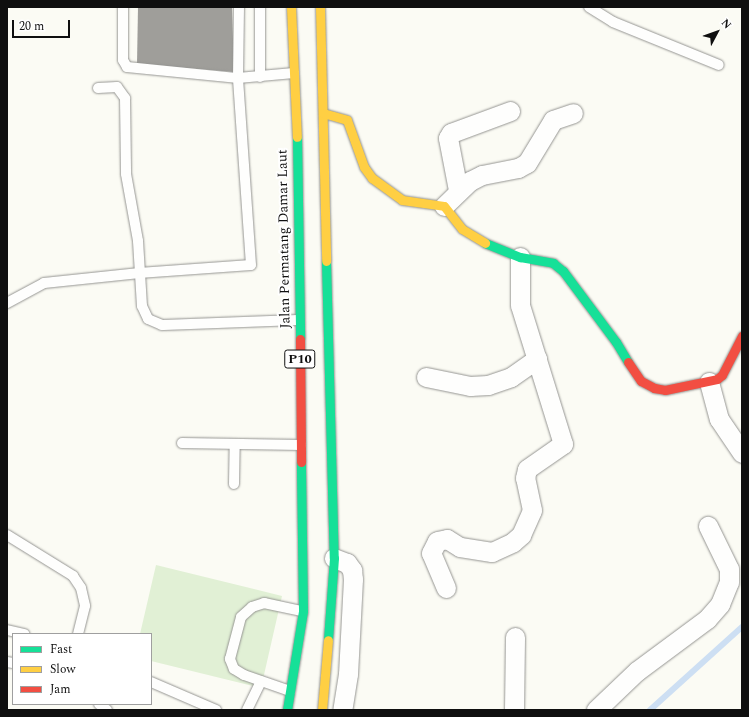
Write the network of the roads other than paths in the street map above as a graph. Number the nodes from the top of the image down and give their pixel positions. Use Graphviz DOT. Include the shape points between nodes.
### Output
graph roads {
  1 [pos="123,7"];
  2 [pos="239,7"];
  3 [pos="260,7"];
  4 [pos="290,7"];
  5 [pos="320,7"];
  6 [pos="589,7"];
  7 [pos="719,65"];
  8 [pos="294,73"];
  9 [pos="260,77"];
  10 [pos="238,78"];
  11 [pos="98,88"];
  12 [pos="510,112"];
  13 [pos="323,113"];
  14 [pos="573,113"];
  15 [pos="458,190"];
  16 [pos="444,206"];
  17 [pos="520,257"];
  18 [pos="138,273"];
  19 [pos="7,302"];
  20 [pos="299,320"];
  21 [pos="742,336"];
  22 [pos="537,360"];
  23 [pos="426,377"];
  24 [pos="709,382"];
  25 [pos="182,443"];
  26 [pos="235,445"];
  27 [pos="301,445"];
  28 [pos="742,453"];
  29 [pos="234,484"];
  30 [pos="708,526"];
  31 [pos="7,535"];
  32 [pos="334,558"];
  33 [pos="446,588"];
  34 [pos="303,611"];
  35 [pos="7,630"];
  36 [pos="20,633"];
  37 [pos="78,633"];
  38 [pos="515,637"];
  39 [pos="261,681"];
  40 [pos="152,682"];
  41 [pos="290,691"];
  42 [pos="216,710"];
  43 [pos="247,710"];
  44 [pos="287,710"];
  45 [pos="322,710"];
  46 [pos="342,710"];
  47 [pos="514,710"];
  48 [pos="596,710"];
  1 -- 10 [label="lane" via="123,60 127,67"];
  2 -- 10 [label="lane"];
  3 -- 9 [label="lane"];
  4 -- 8 [label="main road, Jalan Permatang Damar Laut / P10"];
  5 -- 13 [label="main road, P10"];
  6 -- 7 [label="lane" via="613,22"];
  8 -- 9 [label="lane"];
  8 -- 20 [label="main road, Jalan Permatang Damar Laut / P10"];
  9 -- 10 [label="lane"];
  10 -- 18 [label="lane" via="252,265"];
  11 -- 18 [label="lane" via="117,86 125,98 126,174 138,241"];
  12 -- 15 [label="street" via="451,133 448,138"];
  13 -- 16 [label="main road" via="347,120 364,167 386,189 402,200"];
  13 -- 32 [label="main road, P10"];
  14 -- 15 [label="street" via="553,120 527,163 518,168 482,175"];
  15 -- 16 [label="street"];
  16 -- 17 [label="main road" via="467,233 497,250"];
  17 -- 22 [label="street" via="520,305"];
  17 -- 24 [label="main road" via="553,263 563,270 641,380 654,388 665,390"];
  18 -- 19 [label="lane" via="44,283"];
  18 -- 20 [label="lane" via="144,314 154,324"];
  20 -- 27 [label="main road, Jalan Permatang Damar Laut / P10"];
  21 -- 24 [label="main road" via="722,375"];
  22 -- 23 [label="street" via="511,377 488,385 470,386"];
  22 -- 33 [label="street" via="563,444 527,469 525,478 532,510 521,534 513,542 492,552 460,547 446,539 437,541 431,553"];
  24 -- 28 [label="street" via="720,419"];
  25 -- 26 [label="lane"];
  26 -- 27 [label="lane"];
  26 -- 29 [label="lane"];
  27 -- 34 [label="main road, Jalan Permatang Damar Laut / P10"];
  30 -- 48 [label="street" via="729,569 729,582 720,604 707,619 637,671"];
  31 -- 37 [label="lane" via="73,576 81,588 85,606"];
  32 -- 45 [label="main road, P10"];
  32 -- 46 [label="street" via="347,563 352,570 353,580 348,674"];
  34 -- 39 [label="lane" via="264,603 252,607 241,618 230,659 234,669"];
  34 -- 41 [label="main road, Jalan Permatang Damar Laut / P10"];
  35 -- 36 [label="lane"];
  38 -- 47 [label="street"];
  39 -- 41 [label="lane"];
  39 -- 43 [label="lane"];
  40 -- 42 [label="lane"];
  41 -- 44 [label="main road, Jalan Permatang Damar Laut / P10"];
}
